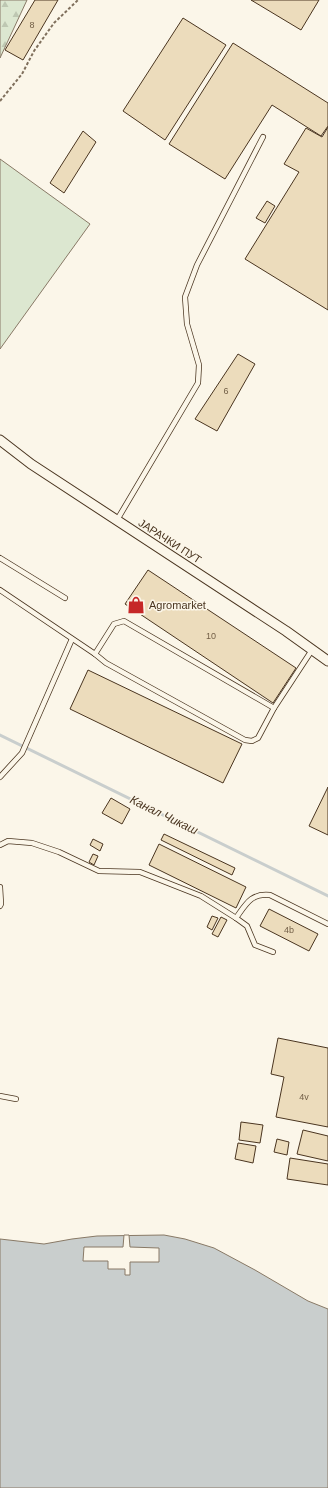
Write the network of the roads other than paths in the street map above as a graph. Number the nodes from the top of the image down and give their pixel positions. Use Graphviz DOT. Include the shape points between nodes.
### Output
graph roads {
  1 [pos="263,138"];
  2 [pos="0,441"];
  3 [pos="117,520"];
  4 [pos="0,558"];
  5 [pos="0,590"];
  6 [pos="65,598"];
  7 [pos="72,639"];
  8 [pos="312,650"];
  9 [pos="95,654"];
  10 [pos="328,661"];
  11 [pos="274,708"];
  12 [pos="0,777"];
  13 [pos="0,845"];
  14 [pos="0,887"];
  15 [pos="0,906"];
  16 [pos="236,918"];
  17 [pos="328,924"];
  18 [pos="273,952"];
  19 [pos="0,1096"];
  20 [pos="16,1098"];
  1 -- 3 [label="lane" via="197,265 185,297 187,324 199,364 198,383"];
  2 -- 3 [label="street, ЈАРАЧКИ ПУТ"];
  3 -- 8 [label="street, ЈАРАЧКИ ПУТ"];
  4 -- 6 [label="lane"];
  5 -- 7 [label="lane"];
  7 -- 9 [label="lane"];
  7 -- 12 [label="lane" via="22,753"];
  8 -- 10 [label="street, ЈАРАЧКИ ПУТ"];
  8 -- 11 [label="lane"];
  9 -- 11 [label="lane" via="114,624 124,621"];
  9 -- 11 [label="lane" via="106,663 245,740 252,741 258,738"];
  13 -- 16 [label="lane" via="8,841 32,843 59,852 99,871 140,872 200,896"];
  14 -- 15 [label="lane"];
  16 -- 17 [label="lane" via="250,899 261,894 270,895"];
  16 -- 18 [label="lane" via="247,926 255,945"];
  19 -- 20 [label="lane"];
}
